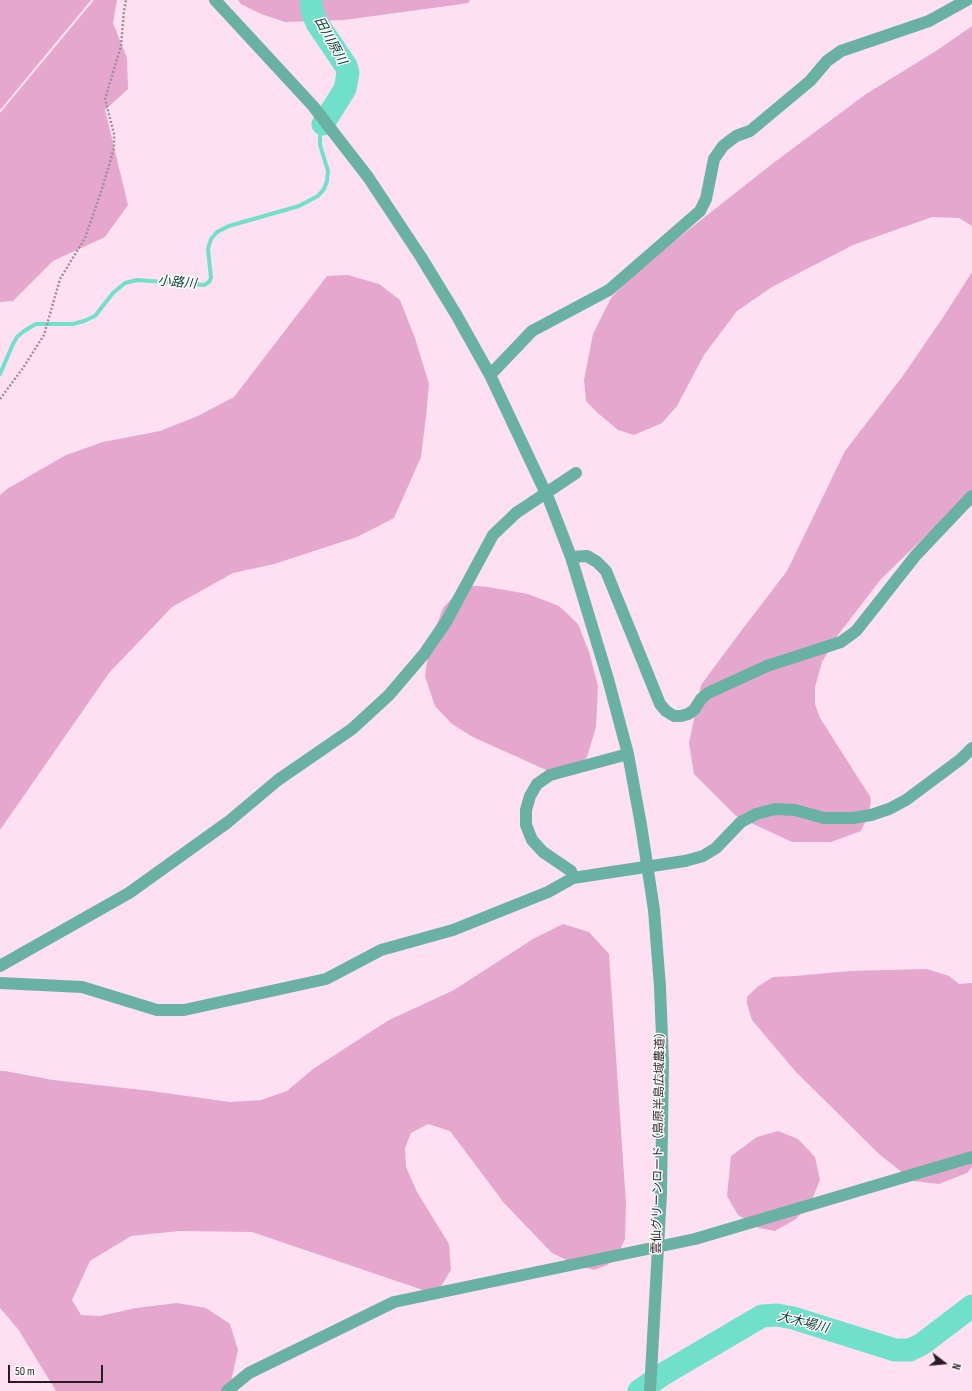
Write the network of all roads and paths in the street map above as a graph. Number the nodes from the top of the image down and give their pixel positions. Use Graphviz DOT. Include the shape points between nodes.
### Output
graph roads {
  1 [pos="126,0"];
  2 [pos="215,0"];
  3 [pos="967,0"];
  4 [pos="490,375"];
  5 [pos="0,399"];
  6 [pos="576,473"];
  7 [pos="972,496"];
  8 [pos="571,557"];
  9 [pos="972,748"];
  10 [pos="628,754"];
  11 [pos="573,878"];
  12 [pos="0,966"];
  13 [pos="0,983"];
  14 [pos="972,1157"];
  15 [pos="227,1391"];
  16 [pos="650,1391"];
  1 -- 5 [label="path" via="121,46 105,99 114,134 114,148 102,189 84,238 60,279 44,335"];
  2 -- 4 [label="street, 雲仙グリーンロード（島原半島広域農道）" via="313,106 368,176 457,316"];
  3 -- 4 [label="street" via="929,21 841,51 827,61 810,81 750,131 736,136 723,146 714,159 706,199 700,211 609,290 532,331"];
  4 -- 8 [label="street, 雲仙グリーンロード（島原半島広域農道）" via="549,500"];
  6 -- 12 [label="street, bridge" via="516,513 493,535 446,622 424,654 389,695 352,730 278,780 228,822 129,893"];
  7 -- 8 [label="street" via="916,555 856,631 841,642 767,666 708,693 694,710 681,716 674,716 660,704 606,572 587,556"];
  8 -- 10 [label="street, 雲仙グリーンロード（島原半島広域農道）"];
  9 -- 11 [label="street, bridge" via="906,800 871,815 824,818 795,810 775,810 756,814 741,822 716,848 703,856"];
  10 -- 11 [label="street" via="550,775 537,784 530,796 526,810 526,825 532,840 543,852 571,871"];
  10 -- 16 [label="street, 雲仙グリーンロード（島原半島広域農道）, bridge" via="654,910 663,1062 661,1194"];
  11 -- 13 [label="street" via="548,892 453,930 381,950 326,979 184,1010 157,1010 82,987"];
  14 -- 15 [label="street" via="695,1239 394,1302 249,1373"];
}
